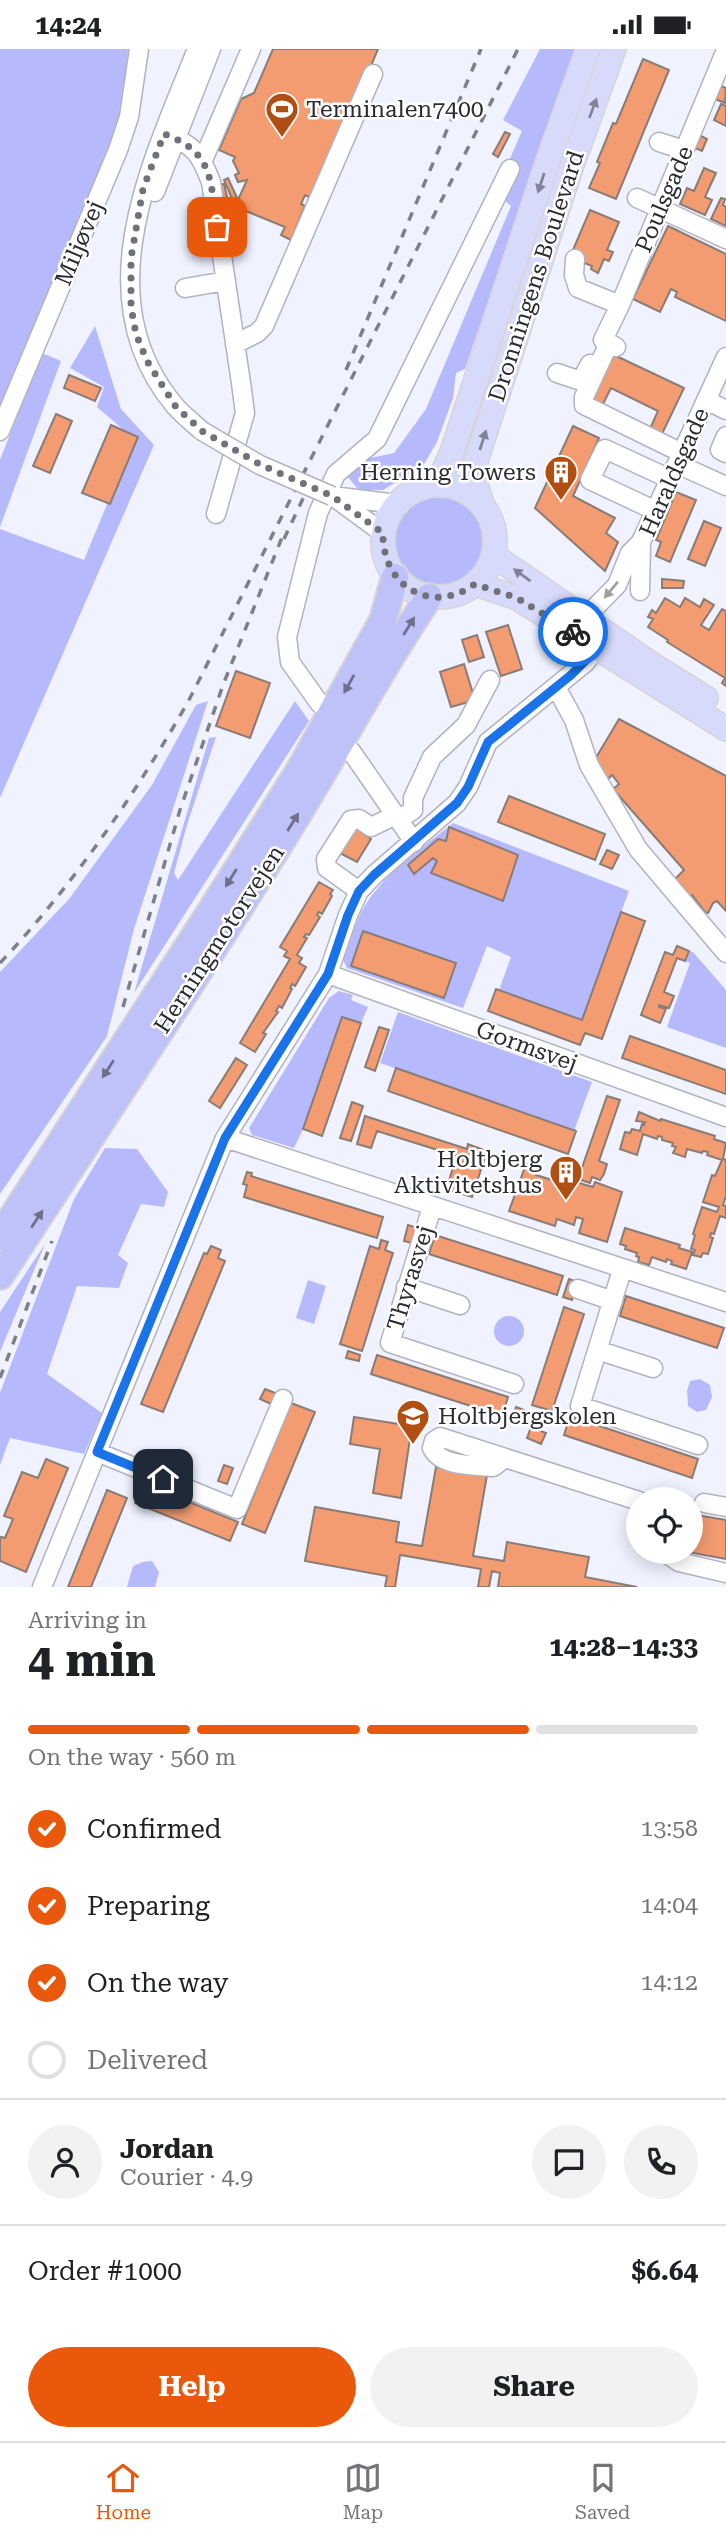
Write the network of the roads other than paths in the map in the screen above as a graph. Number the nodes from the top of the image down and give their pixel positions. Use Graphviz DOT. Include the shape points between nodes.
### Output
graph roads {
  1 [pos="139,49"];
  2 [pos="197,49"];
  3 [pos="211,49"];
  4 [pos="251,49"];
  5 [pos="588,49"];
  6 [pos="614,49"];
  7 [pos="726,50"];
  8 [pos="373,74"];
  9 [pos="170,136"];
  10 [pos="659,142"];
  11 [pos="684,150"];
  12 [pos="203,160"];
  13 [pos="510,169"];
  14 [pos="637,198"];
  15 [pos="660,208"];
  16 [pos="726,239"];
  17 [pos="575,259"];
  18 [pos="226,281"];
  19 [pos="185,288"];
  20 [pos="624,305"];
  21 [pos="609,343"];
  22 [pos="235,344"];
  23 [pos="726,357"];
  24 [pos="557,373"];
  25 [pos="706,400"];
  26 [pos="726,409"];
  27 [pos="0,431"];
  28 [pos="726,436"];
  29 [pos="726,453"];
  30 [pos="677,465"];
  31 [pos="437,485"];
  32 [pos="726,486"];
  33 [pos="332,496"];
  34 [pos="397,504"];
  35 [pos="483,506"];
  36 [pos="656,511"];
  37 [pos="216,514"];
  38 [pos="383,533"];
  39 [pos="641,543"];
  40 [pos="493,555"];
  41 [pos="396,577"];
  42 [pos="475,584"];
  43 [pos="640,591"];
  44 [pos="429,597"];
  45 [pos="578,624"];
  46 [pos="602,641"];
  47 [pos="490,680"];
  48 [pos="556,687"];
  49 [pos="320,704"];
  50 [pos="726,710"];
  51 [pos="466,725"];
  52 [pos="726,729"];
  53 [pos="488,742"];
  54 [pos="351,751"];
  55 [pos="397,818"];
  56 [pos="414,842"];
  57 [pos="359,891"];
  58 [pos="726,953"];
  59 [pos="328,974"];
  60 [pos="726,1118"];
  61 [pos="225,1138"];
  62 [pos="432,1207"];
  63 [pos="0,1235"];
  64 [pos="622,1270"];
  65 [pos="0,1276"];
  66 [pos="406,1287"];
  67 [pos="578,1289"];
  68 [pos="613,1300"];
  69 [pos="725,1300"];
  70 [pos="460,1305"];
  71 [pos="597,1350"];
  72 [pos="653,1368"];
  73 [pos="514,1384"];
  74 [pos="283,1399"];
  75 [pos="698,1445"];
  76 [pos="97,1452"];
  77 [pos="505,1458"];
  78 [pos="626,1497"];
  79 [pos="704,1503"];
  80 [pos="726,1507"];
  81 [pos="688,1564"];
  82 [pos="726,1573"];
  83 [pos="42,1587"];
  1 -- 27 [label="street, Miljøvej" via="129,117 118,150"];
  2 -- 9 [label="street"];
  3 -- 9 [label="street"];
  4 -- 12 [label="street"];
  5 -- 31 [label="main road, Dronningens Boulevard, one-way"];
  35 -- 6 [label="main road, Dronningens Boulevard, one-way" via="476,485 476,461"];
  7 -- 11 [label="street, Poulsgade"];
  8 -- 22 [label="street" via="264,326"];
  9 -- 12 [label="street" via="192,146"];
  9 -- 33 [label="street, bridge" via="135,233 131,258 136,334 147,361 176,407 202,431 261,465"];
  10 -- 11 [label="street"];
  11 -- 15 [label="street, Poulsgade"];
  12 -- 18 [label="street" via="211,183"];
  13 -- 49 [label="street" via="377,439 336,474 317,513 287,637 290,662"];
  14 -- 15 [label="street"];
  15 -- 16 [label="street"];
  15 -- 20 [label="street, Poulsgade"];
  17 -- 20 [label="street" via="578,288"];
  18 -- 19 [label="street"];
  18 -- 22 [label="street"];
  20 -- 21 [label="street, Poulsgade"];
  21 -- 24 [label="street" via="581,381"];
  21 -- 30 [label="street" via="584,405"];
  22 -- 37 [label="street" via="245,414"];
  23 -- 25 [label="street, Haraldsgade"];
  25 -- 26 [label="street"];
  25 -- 30 [label="street, Haraldsgade"];
  28 -- 29 [label="street" via="720,450"];
  30 -- 32 [label="street"];
  30 -- 36 [label="street, Haraldsgade"];
  30 -- 36 [label="street" via="605,449 590,480"];
  31 -- 34 [label="main road" via="422,487"];
  31 -- 35 [label="main road" via="454,487"];
  33 -- 34 [label="street"];
  33 -- 38 [label="street"];
  34 -- 38 [label="main road"];
  35 -- 40 [label="main road" via="494,530"];
  36 -- 39 [label="street, Haraldsgade"];
  38 -- 41 [label="main road" via="385,556"];
  39 -- 43 [label="street, Haraldsgade"];
  39 -- 45 [label="street, one-way" via="630,553 617,585"];
  40 -- 42 [label="main road"];
  45 -- 40 [label="main road, one-way"];
  41 -- 44 [label="main road"];
  41 -- 63 [label="highway, Herningmotorvejen, one-way" via="383,620 299,771"];
  42 -- 44 [label="main road" via="458,594"];
  42 -- 45 [label="main road"];
  65 -- 44 [label="highway, Herningmotorvejen, one-way" via="230,924"];
  45 -- 46 [label="main road"];
  46 -- 48 [label="street"];
  46 -- 50 [label="main road" via="650,663"];
  46 -- 52 [label="main road"];
  47 -- 51 [label="street"];
  48 -- 53 [label="street"];
  48 -- 58 [label="street" via="574,720 589,765 638,849"];
  51 -- 53 [label="street"];
  51 -- 55 [label="street" via="432,757 413,798 413,810"];
  53 -- 56 [label="street" via="457,803"];
  54 -- 55 [label="street"];
  55 -- 56 [label="street"];
  55 -- 57 [label="street" via="371,827 359,819 351,820 326,859 327,868"];
  56 -- 57 [label="street"];
  57 -- 59 [label="street"];
  59 -- 60 [label="street, Gormsvej"];
  59 -- 61 [label="street"];
  61 -- 62 [label="street, Thyrasvej"];
  61 -- 76 [label="street"];
  62 -- 64 [label="street, Thyrasvej"];
  62 -- 66 [label="street, Thyrasvej"];
  64 -- 68 [label="street"];
  64 -- 69 [label="street, Thyrasvej"];
  66 -- 70 [label="street"];
  66 -- 73 [label="street, Thyrasvej" via="390,1343"];
  67 -- 68 [label="street"];
  68 -- 71 [label="street"];
  71 -- 72 [label="street"];
  71 -- 75 [label="street" via="580,1406"];
  74 -- 76 [label="street" via="237,1509"];
  76 -- 83 [label="street"];
  77 -- 78 [label="street"];
  79 -- 80 [label="street"];
  81 -- 82 [label="street"];
}
